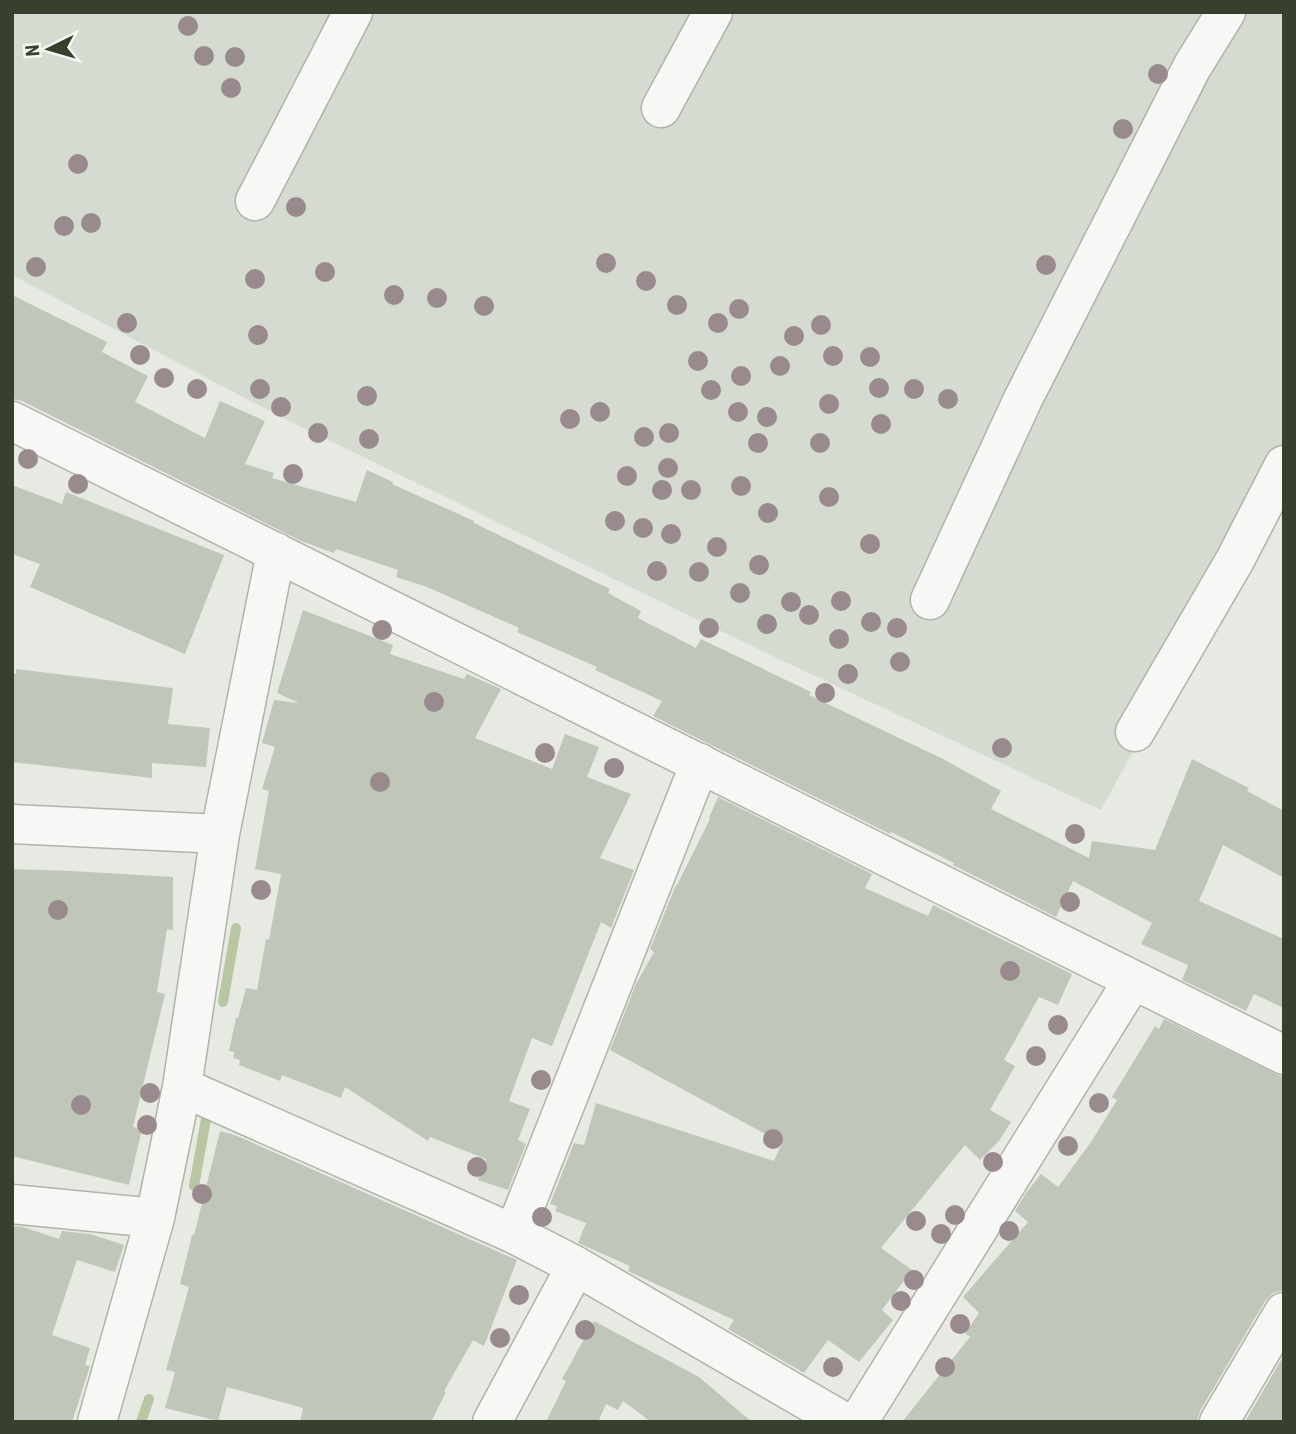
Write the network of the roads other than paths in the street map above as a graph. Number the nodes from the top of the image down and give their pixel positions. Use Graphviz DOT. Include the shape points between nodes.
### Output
graph roads {
  1 [pos="352,12"];
  2 [pos="713,12"];
  3 [pos="1226,12"];
  4 [pos="661,108"];
  5 [pos="255,201"];
  6 [pos="12,421"];
  7 [pos="1284,465"];
  8 [pos="276,552"];
  9 [pos="930,600"];
  10 [pos="1135,732"];
  11 [pos="700,763"];
  12 [pos="12,824"];
  13 [pos="220,834"];
  14 [pos="1133,979"];
  15 [pos="1284,1055"];
  16 [pos="182,1087"];
  17 [pos="12,1204"];
  18 [pos="155,1219"];
  19 [pos="514,1234"];
  20 [pos="576,1266"];
  21 [pos="1284,1312"];
  22 [pos="97,1422"];
  23 [pos="492,1422"];
  24 [pos="844,1422"];
  25 [pos="858,1422"];
  26 [pos="1219,1422"];
  1 -- 5 [label="street"];
  2 -- 4 [label="street"];
  3 -- 9 [label="street" via="1192,67 1023,399"];
  6 -- 8 [label="street"];
  7 -- 10 [label="street" via="1235,560"];
  8 -- 11 [label="street"];
  8 -- 13 [label="street"];
  11 -- 14 [label="street"];
  11 -- 19 [label="street"];
  12 -- 13 [label="street"];
  13 -- 16 [label="street"];
  14 -- 15 [label="street"];
  14 -- 25 [label="street"];
  16 -- 18 [label="street"];
  16 -- 19 [label="street"];
  17 -- 18 [label="street"];
  18 -- 22 [label="street"];
  19 -- 20 [label="street"];
  20 -- 23 [label="street"];
  20 -- 24 [label="street"];
  21 -- 26 [label="street"];
}
